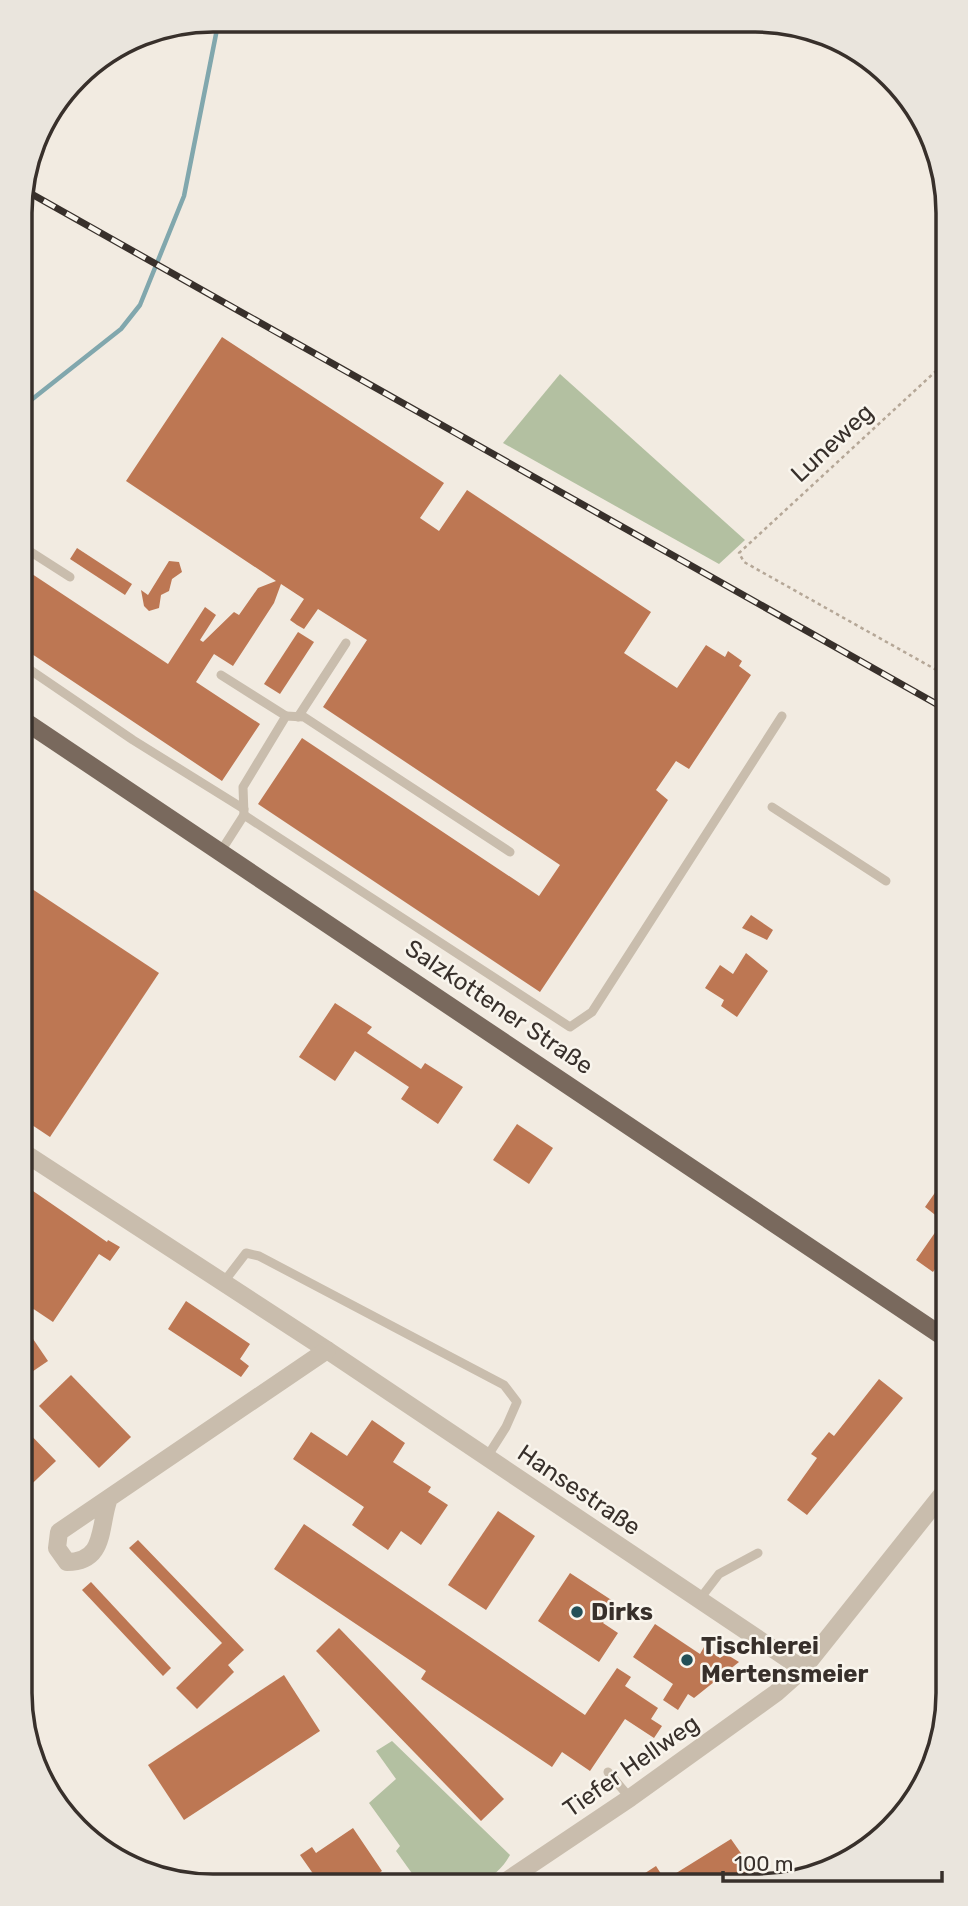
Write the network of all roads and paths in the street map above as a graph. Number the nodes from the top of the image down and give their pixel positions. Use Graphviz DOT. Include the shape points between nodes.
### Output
graph roads {
  1 [pos="936,371"];
  2 [pos="32,553"];
  3 [pos="70,577"];
  4 [pos="346,643"];
  5 [pos="936,670"];
  6 [pos="32,671"];
  7 [pos="221,675"];
  8 [pos="286,716"];
  9 [pos="782,716"];
  10 [pos="299,717"];
  11 [pos="32,726"];
  12 [pos="772,807"];
  13 [pos="244,812"];
  14 [pos="221,851"];
  15 [pos="510,852"];
  16 [pos="886,881"];
  17 [pos="32,1158"];
  18 [pos="223,1283"];
  19 [pos="936,1332"];
  20 [pos="327,1350"];
  21 [pos="486,1457"];
  22 [pos="108,1501"];
  23 [pos="936,1502"];
  24 [pos="758,1553"];
  25 [pos="699,1600"];
  26 [pos="803,1669"];
  27 [pos="608,1772"];
  28 [pos="630,1798"];
  29 [pos="517,1874"];
  1 -- 5 [label="path, Luneweg" via="739,553 744,562"];
  2 -- 3 [label="lane"];
  4 -- 10 [label="lane"];
  6 -- 13 [label="lane"];
  7 -- 8 [label="lane"];
  8 -- 10 [label="lane"];
  8 -- 13 [label="lane" via="243,787"];
  9 -- 13 [label="lane" via="592,1012 570,1027"];
  10 -- 15 [label="lane"];
  11 -- 14 [label="main road, Salzkottener Straße"];
  12 -- 16 [label="lane"];
  13 -- 14 [label="lane"];
  14 -- 19 [label="main road, Salzkottener Straße"];
  17 -- 18 [label="street, Hansestraße"];
  18 -- 20 [label="street, Hansestraße"];
  18 -- 21 [label="lane" via="246,1253 259,1256 504,1385 517,1402"];
  20 -- 21 [label="street, Hansestraße"];
  20 -- 22 [label="street"];
  21 -- 25 [label="street, Hansestraße"];
  23 -- 26 [label="street, Tiefer Hellweg"];
  24 -- 25 [label="lane" via="719,1574"];
  25 -- 26 [label="street, Hansestraße"];
  26 -- 28 [label="street, Tiefer Hellweg"];
  27 -- 28 [label="lane"];
  28 -- 29 [label="street, Tiefer Hellweg"];
}
